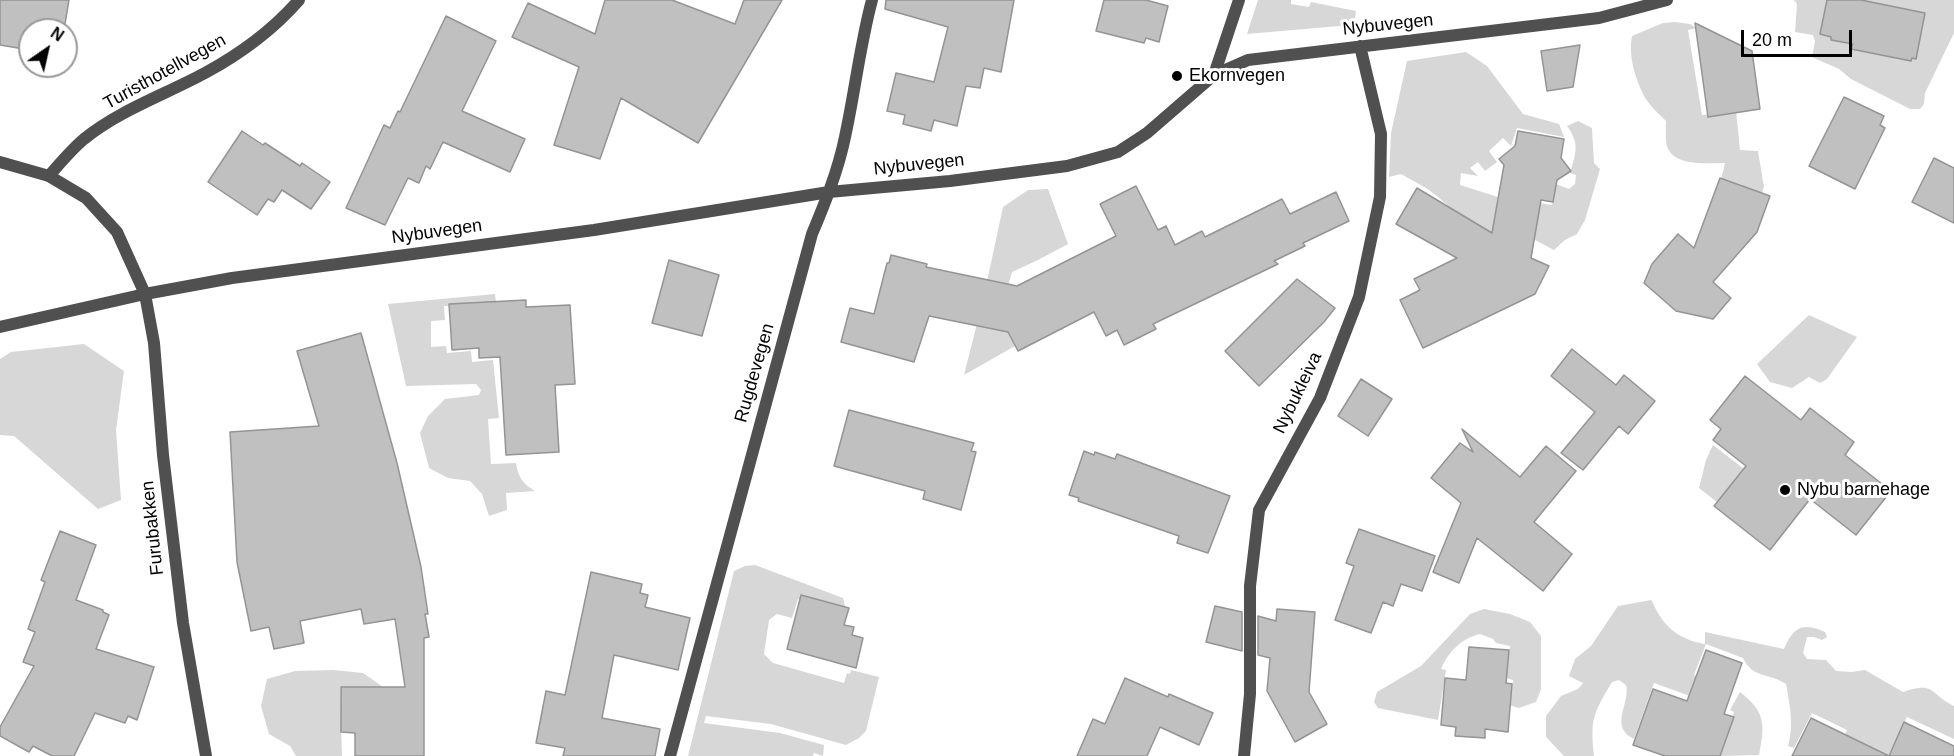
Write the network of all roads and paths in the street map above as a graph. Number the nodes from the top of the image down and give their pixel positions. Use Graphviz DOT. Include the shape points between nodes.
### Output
graph roads {
  1 [pos="299,0"];
  2 [pos="872,0"];
  3 [pos="1239,0"];
  4 [pos="1667,0"];
  5 [pos="1360,46"];
  6 [pos="1214,75"];
  7 [pos="0,162"];
  8 [pos="49,176"];
  9 [pos="829,192"];
  10 [pos="145,294"];
  11 [pos="0,327"];
  12 [pos="206,756"];
  13 [pos="670,756"];
  14 [pos="1244,756"];
  1 -- 8 [label="street, Turisthotellvegen" via="255,42 206,73 126,111 86,138"];
  2 -- 9 [label="street, Rugdevegen" via="845,139"];
  3 -- 6 [label="street"];
  4 -- 5 [label="street, Nybuvegen" via="1599,18"];
  5 -- 6 [label="street, Nybuvegen" via="1248,60"];
  5 -- 14 [label="street, Nybukleiva" via="1381,134 1380,197 1359,297 1320,398 1259,510 1250,586 1250,694"];
  6 -- 9 [label="street, Nybuvegen" via="1147,133 1118,152 1067,166"];
  7 -- 8 [label="street, Furubakken"];
  8 -- 10 [label="street, Furubakken" via="86,198 117,232"];
  9 -- 10 [label="street, Nybuvegen"];
  9 -- 13 [label="street, Rugdevegen" via="812,234"];
  10 -- 11 [label="street, Nybuvegen"];
  10 -- 12 [label="street, Furubakken" via="154,343 179,591"];
}
